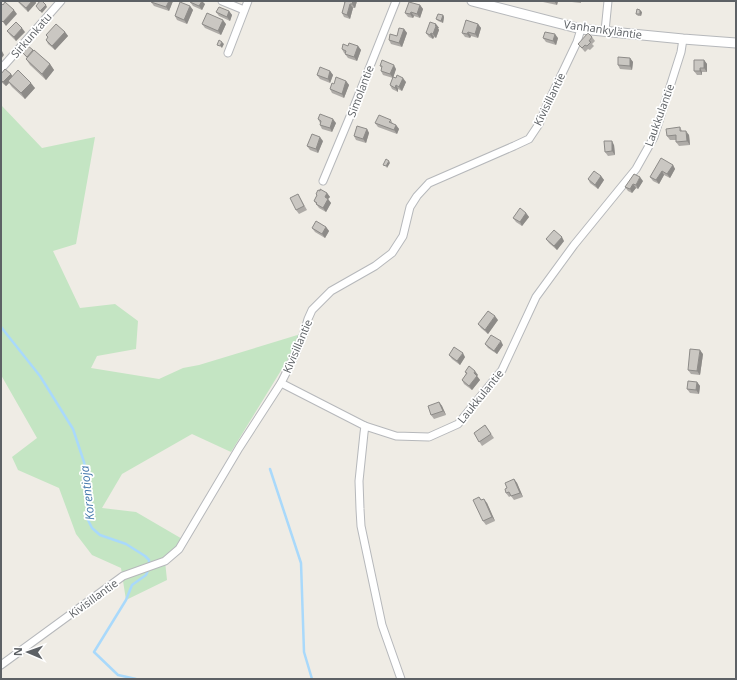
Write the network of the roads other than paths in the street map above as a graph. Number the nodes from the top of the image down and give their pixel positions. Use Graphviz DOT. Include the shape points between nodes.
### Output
graph roads {
  1 [pos="61,1"];
  2 [pos="222,1"];
  3 [pos="248,1"];
  4 [pos="396,1"];
  5 [pos="474,1"];
  6 [pos="608,1"];
  7 [pos="244,10"];
  8 [pos="581,29"];
  9 [pos="605,31"];
  10 [pos="683,39"];
  11 [pos="736,43"];
  12 [pos="228,53"];
  13 [pos="1,69"];
  14 [pos="323,181"];
  15 [pos="281,383"];
  16 [pos="365,426"];
  17 [pos="1,666"];
  18 [pos="401,679"];
  1 -- 13 [label="street, Sirkunkatu"];
  2 -- 7 [label="street"];
  3 -- 7 [label="street"];
  4 -- 14 [label="street, Simolantie"];
  5 -- 8 [label="street, Vanhankyläntie"];
  6 -- 9 [label="street"];
  7 -- 12 [label="street"];
  8 -- 9 [label="street, Vanhankyläntie"];
  8 -- 15 [label="street, Kivisillantie" via="539,124 528,139 430,183 417,196 410,208 403,236 392,253 375,266 331,291 312,310"];
  9 -- 10 [label="street, Vanhankyläntie"];
  10 -- 11 [label="street, Vanhankyläntie"];
  10 -- 16 [label="street, Laukkulantie" via="654,137 636,169 574,245 536,297 502,370 458,424 429,437 396,436"];
  15 -- 16 [label="street, Laukkulantie"];
  15 -- 17 [label="street, Kivisillantie" via="179,549 165,561 123,576"];
  16 -- 18 [label="street" via="359,481 361,526 382,624"];
}
